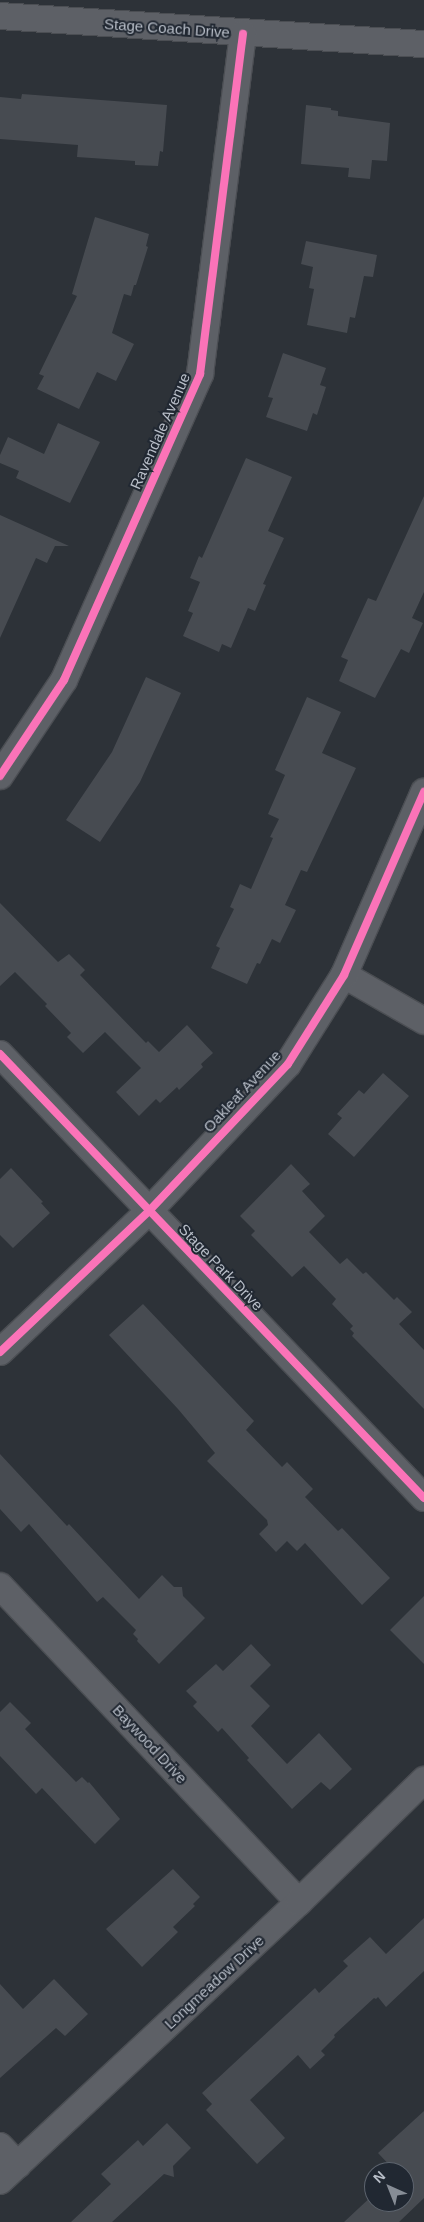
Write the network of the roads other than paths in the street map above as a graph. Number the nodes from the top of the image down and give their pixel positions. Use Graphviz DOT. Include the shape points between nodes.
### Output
graph roads {
  1 [pos="0,16"];
  2 [pos="243,34"];
  3 [pos="424,44"];
  4 [pos="0,776"];
  5 [pos="424,792"];
  6 [pos="344,975"];
  7 [pos="424,1021"];
  8 [pos="0,1054"];
  9 [pos="149,1211"];
  10 [pos="0,1352"];
  11 [pos="424,1498"];
  12 [pos="0,1586"];
  13 [pos="424,1780"];
  14 [pos="299,1902"];
  15 [pos="0,2146"];
  16 [pos="9,2173"];
  1 -- 2 [label="street, Stage Coach Drive"];
  2 -- 3 [label="street, Stage Coach Drive"];
  2 -- 4 [label="street, Ravendale Avenue" via="200,374 64,680"];
  5 -- 6 [label="street, Oakleaf Avenue"];
  6 -- 7 [label="street"];
  6 -- 9 [label="street, Oakleaf Avenue" via="288,1064"];
  8 -- 9 [label="street, Stage Park Drive"];
  9 -- 10 [label="street, Oakleaf Avenue"];
  9 -- 11 [label="street, Stage Park Drive"];
  12 -- 14 [label="street, Baywood Drive"];
  13 -- 14 [label="street, Longmeadow Drive"];
  14 -- 16 [label="street, Longmeadow Drive"];
  15 -- 16 [label="street"];
}
